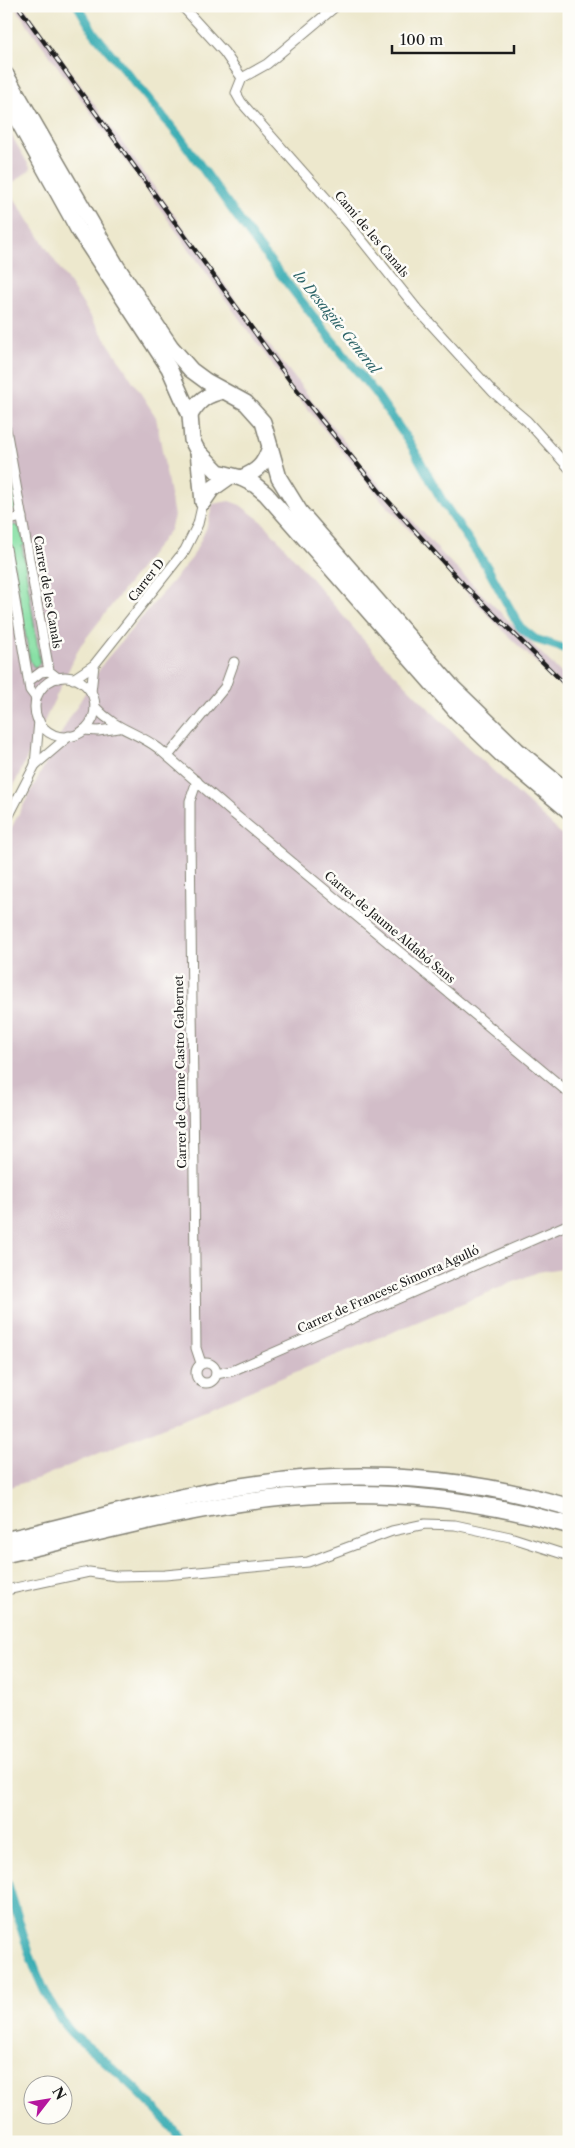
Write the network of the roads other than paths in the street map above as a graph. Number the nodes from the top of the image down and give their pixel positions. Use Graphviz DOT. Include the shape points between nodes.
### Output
graph roads {
  1 [pos="182,6"];
  2 [pos="336,6"];
  3 [pos="6,75"];
  4 [pos="242,78"];
  5 [pos="6,99"];
  6 [pos="223,391"];
  7 [pos="190,415"];
  8 [pos="6,429"];
  9 [pos="270,447"];
  10 [pos="198,450"];
  11 [pos="569,468"];
  12 [pos="235,478"];
  13 [pos="203,502"];
  14 [pos="22,517"];
  15 [pos="6,521"];
  16 [pos="6,548"];
  17 [pos="234,662"];
  18 [pos="94,665"];
  19 [pos="49,671"];
  20 [pos="58,678"];
  21 [pos="74,678"];
  22 [pos="28,681"];
  23 [pos="91,692"];
  24 [pos="36,698"];
  25 [pos="95,707"];
  26 [pos="39,720"];
  27 [pos="119,728"];
  28 [pos="84,730"];
  29 [pos="69,736"];
  30 [pos="168,756"];
  31 [pos="35,765"];
  32 [pos="197,781"];
  33 [pos="569,793"];
  34 [pos="569,811"];
  35 [pos="6,821"];
  36 [pos="569,1093"];
  37 [pos="569,1224"];
  38 [pos="202,1363"];
  39 [pos="216,1374"];
  40 [pos="569,1507"];
  41 [pos="569,1525"];
  42 [pos="6,1540"];
  43 [pos="6,1554"];
  44 [pos="569,1556"];
  45 [pos="6,1590"];
  1 -- 4 [label="street" via="224,52"];
  2 -- 4 [label="street" via="267,64"];
  3 -- 6 [label="highway" via="86,215 158,329 191,370"];
  4 -- 11 [label="street, Camí de les Canals" via="236,93 241,102 417,309"];
  5 -- 7 [label="highway" via="78,229 170,368"];
  6 -- 7 [label="highway" via="206,395"];
  6 -- 9 [label="highway" via="255,411 263,422"];
  7 -- 10 [label="highway" via="192,440"];
  8 -- 14 [label="street, Carrer de les Canals"];
  9 -- 12 [label="highway" via="258,471"];
  9 -- 33 [label="highway" via="277,473 291,500 422,655 474,709"];
  10 -- 12 [label="highway" via="218,472"];
  10 -- 13 [label="highway"];
  12 -- 13 [label="highway" via="212,489"];
  12 -- 34 [label="highway" via="255,485 278,507 457,712"];
  13 -- 18 [label="street, Carrer D" via="198,524 185,550"];
  14 -- 15 [label="street"];
  14 -- 19 [label="street, Carrer de les Canals"];
  16 -- 22 [label="street"];
  17 -- 30 [label="street" via="225,687"];
  18 -- 21 [label="street, Carrer D"];
  18 -- 23 [label="street"];
  19 -- 20 [label="street"];
  19 -- 22 [label="street" via="40,672"];
  20 -- 21 [label="street"];
  20 -- 24 [label="street" via="47,683"];
  21 -- 23 [label="street"];
  22 -- 24 [label="street"];
  23 -- 25 [label="street"];
  24 -- 26 [label="street"];
  25 -- 27 [label="street"];
  25 -- 28 [label="street" via="92,720"];
  26 -- 29 [label="street" via="51,733"];
  26 -- 31 [label="street"];
  27 -- 28 [label="street"];
  27 -- 30 [label="street, Carrer de Jaume Aldabó Sans" via="145,739"];
  28 -- 29 [label="street"];
  29 -- 31 [label="street"];
  30 -- 32 [label="street, Carrer de Jaume Aldabó Sans"];
  31 -- 35 [label="street"];
  32 -- 36 [label="street, Carrer de Jaume Aldabó Sans"];
  32 -- 38 [label="street, Carrer de Carme Castro Gabernet" via="190,801 190,835 196,1348"];
  37 -- 39 [label="street, Carrer de Francesc Simorra Agulló" via="232,1371"];
  38 -- 39 [label="street" via="210,1364"];
  38 -- 39 [label="street" via="195,1371 198,1380 210,1382"];
  40 -- 42 [label="highway" via="451,1482 392,1477 318,1478 220,1490"];
  41 -- 43 [label="highway" via="450,1500 394,1495 323,1495 222,1507"];
  44 -- 45 [label="street" via="510,1537 455,1525 425,1524 392,1531 308,1562 165,1575 117,1576 89,1572"];
}
